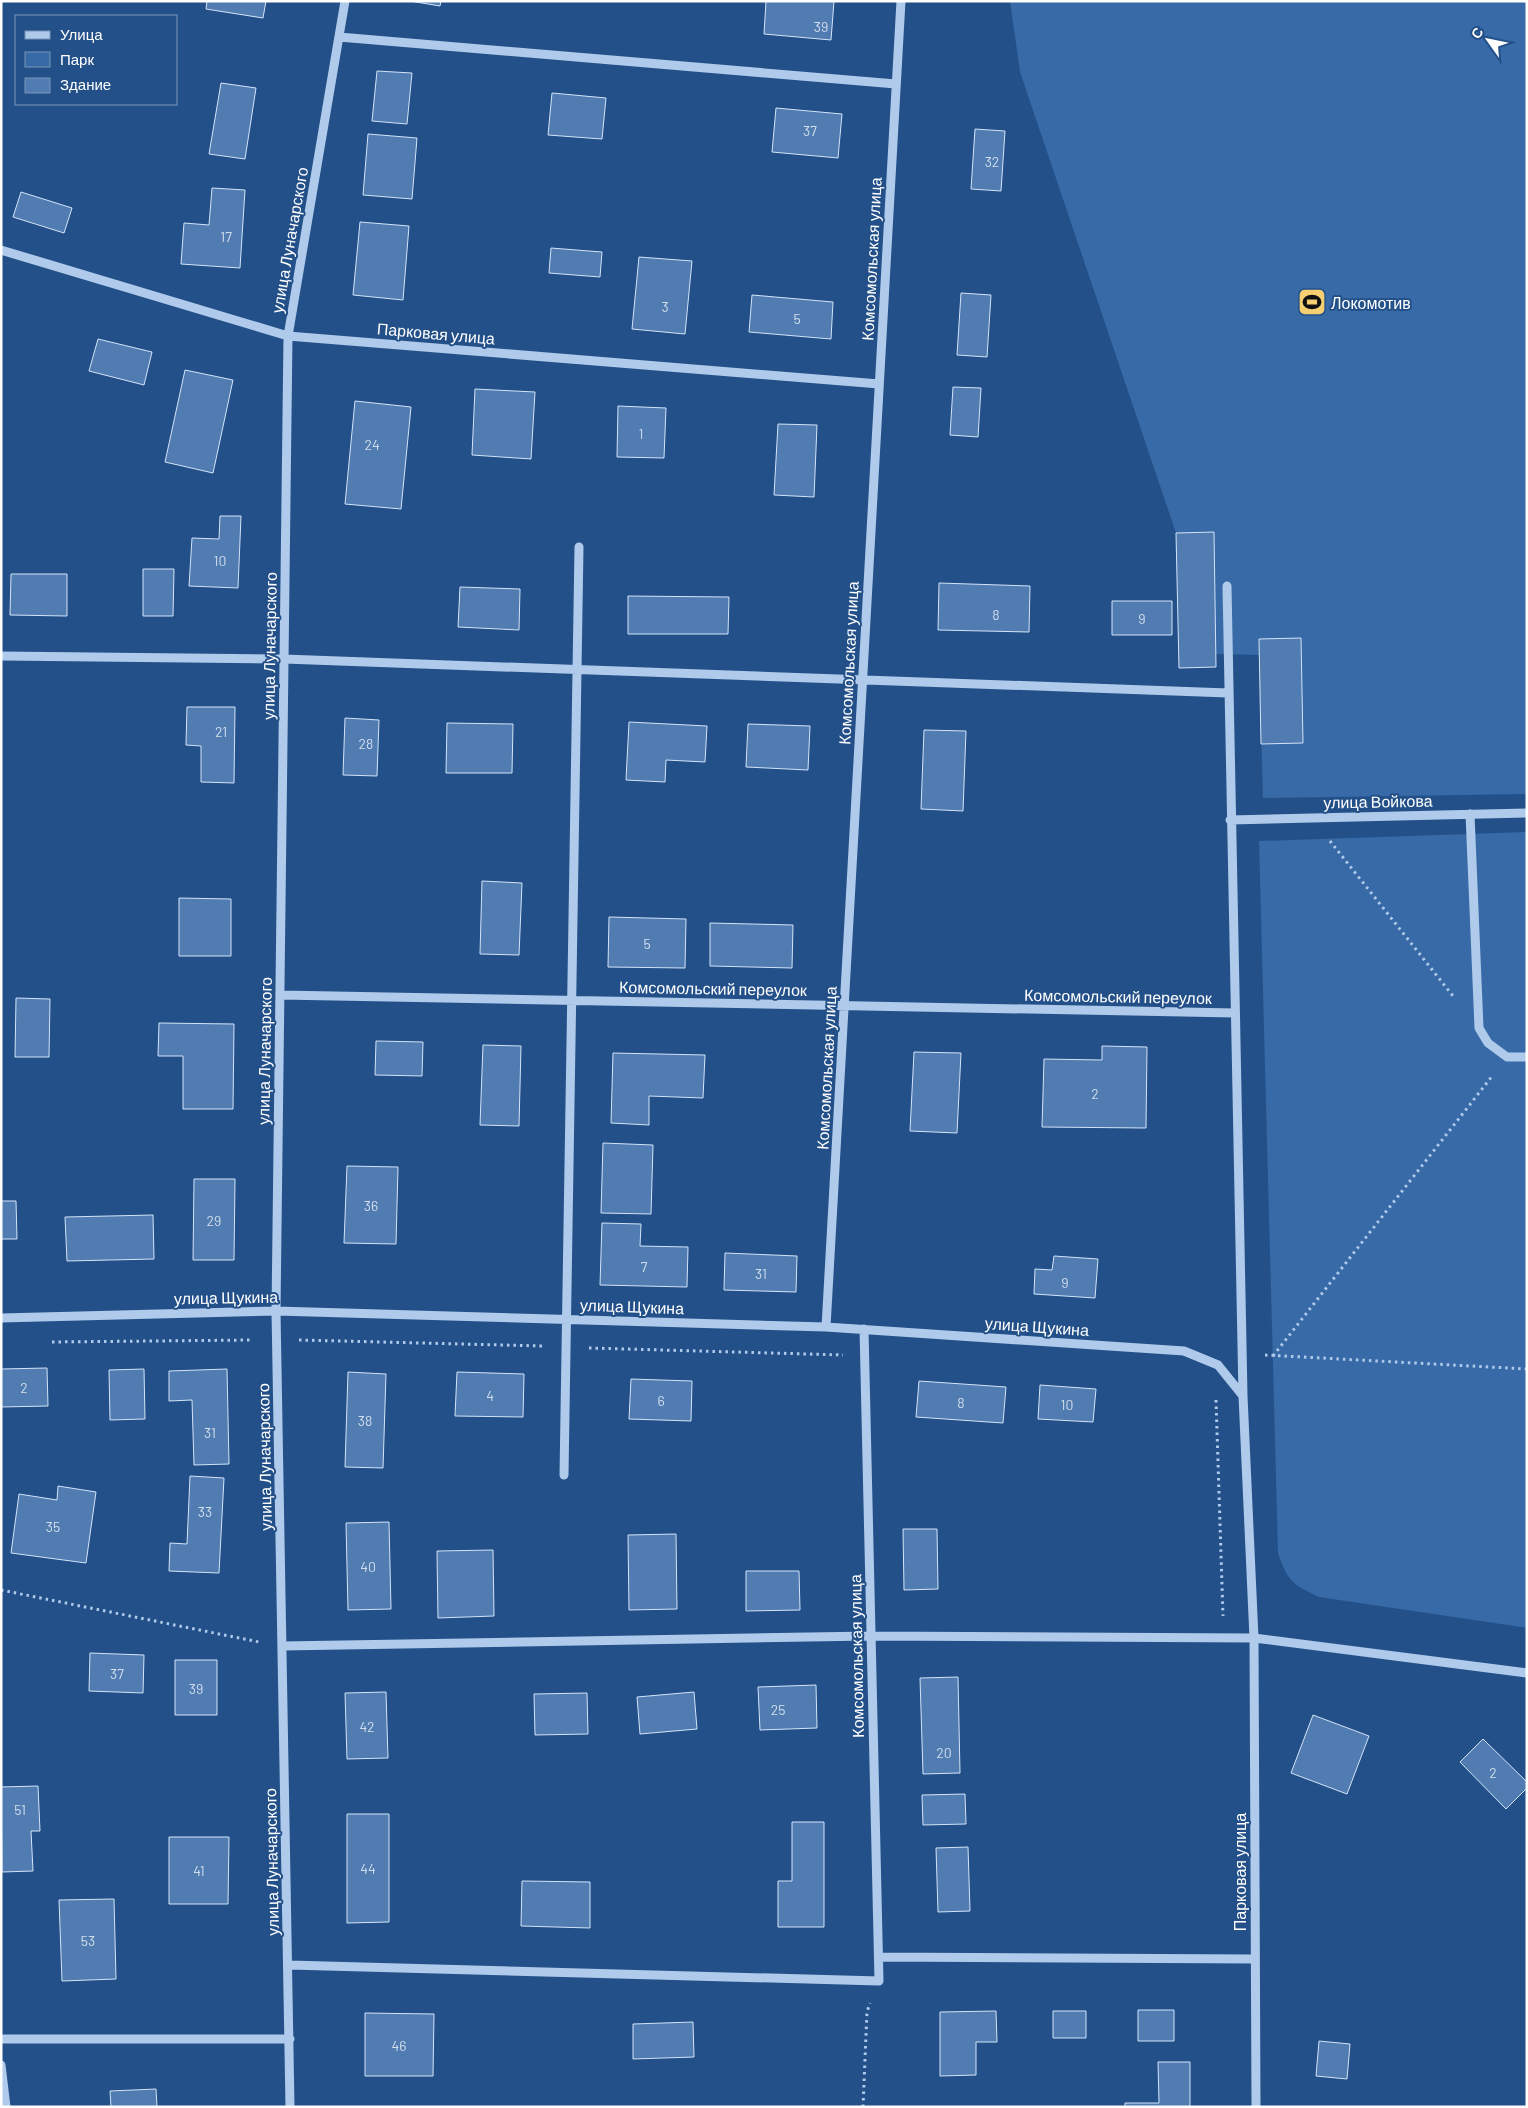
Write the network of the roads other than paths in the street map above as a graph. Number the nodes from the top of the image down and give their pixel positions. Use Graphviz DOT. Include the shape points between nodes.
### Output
graph roads {
  1 [pos="345,1"];
  2 [pos="901,1"];
  3 [pos="339,37"];
  4 [pos="896,84"];
  5 [pos="1,250"];
  6 [pos="288,336"];
  7 [pos="879,384"];
  8 [pos="580,547"];
  9 [pos="1227,586"];
  10 [pos="1,656"];
  11 [pos="284,659"];
  12 [pos="578,670"];
  13 [pos="862,680"];
  14 [pos="1228,693"];
  15 [pos="1527,813"];
  16 [pos="1470,814"];
  17 [pos="1230,820"];
  18 [pos="280,995"];
  19 [pos="572,1000"];
  20 [pos="844,1006"];
  21 [pos="1235,1014"];
  22 [pos="1527,1057"];
  23 [pos="276,1311"];
  24 [pos="1,1318"];
  25 [pos="566,1319"];
  26 [pos="826,1327"];
  27 [pos="864,1329"];
  28 [pos="1243,1396"];
  29 [pos="564,1475"];
  30 [pos="871,1636"];
  31 [pos="1254,1638"];
  32 [pos="282,1646"];
  33 [pos="1527,1673"];
  34 [pos="878,1957"];
  35 [pos="1254,1959"];
  36 [pos="289,1965"];
  37 [pos="1,2039"];
  38 [pos="290,2039"];
  39 [pos="1,2065"];
  40 [pos="6,2107"];
  41 [pos="290,2107"];
  42 [pos="1256,2107"];
  1 -- 3 [label="street, улица Луначарского"];
  2 -- 4 [label="street, Комсомольская улица"];
  3 -- 4 [label="street"];
  3 -- 6 [label="street, улица Луначарского"];
  4 -- 7 [label="street, Комсомольская улица"];
  5 -- 6 [label="street, Парковая улица"];
  6 -- 7 [label="street, Парковая улица"];
  6 -- 11 [label="street, улица Луначарского"];
  7 -- 13 [label="street, Комсомольская улица"];
  8 -- 12 [label="street"];
  9 -- 14 [label="street, Парковая улица"];
  10 -- 11 [label="street"];
  11 -- 12 [label="street"];
  11 -- 18 [label="street, улица Луначарского"];
  12 -- 13 [label="street"];
  12 -- 19 [label="street"];
  13 -- 14 [label="street"];
  13 -- 20 [label="street, Комсомольская улица"];
  14 -- 17 [label="street, Парковая улица"];
  15 -- 16 [label="street, улица Войкова"];
  16 -- 17 [label="street, улица Войкова"];
  16 -- 22 [label="street" via="1479,1028 1488,1043 1507,1057"];
  17 -- 21 [label="street, Парковая улица"];
  18 -- 19 [label="street, Комсомольский переулок"];
  18 -- 23 [label="street, улица Луначарского"];
  19 -- 20 [label="street, Комсомольский переулок"];
  19 -- 25 [label="street"];
  20 -- 21 [label="street, Комсомольский переулок"];
  20 -- 26 [label="street, Комсомольская улица"];
  21 -- 28 [label="street, Парковая улица"];
  23 -- 24 [label="street, улица Щукина"];
  23 -- 25 [label="street, улица Щукина"];
  23 -- 32 [label="street, улица Луначарского"];
  25 -- 26 [label="street, улица Щукина"];
  25 -- 29 [label="street"];
  26 -- 27 [label="street, улица Щукина"];
  27 -- 28 [label="street, улица Щукина" via="1184,1351 1218,1365"];
  27 -- 30 [label="street, Комсомольская улица"];
  28 -- 31 [label="street, Парковая улица"];
  30 -- 31 [label="street"];
  30 -- 32 [label="street"];
  30 -- 34 [label="street, Комсомольская улица"];
  31 -- 33 [label="street"];
  31 -- 35 [label="street, Парковая улица"];
  32 -- 36 [label="street, улица Луначарского"];
  34 -- 35 [label="street"];
  34 -- 36 [label="street, Комсомольская улица" via="879,1982"];
  35 -- 42 [label="street, Парковая улица"];
  36 -- 38 [label="street, улица Луначарского"];
  37 -- 38 [label="street"];
  38 -- 41 [label="street, улица Луначарского"];
  39 -- 40 [label="street"];
}
